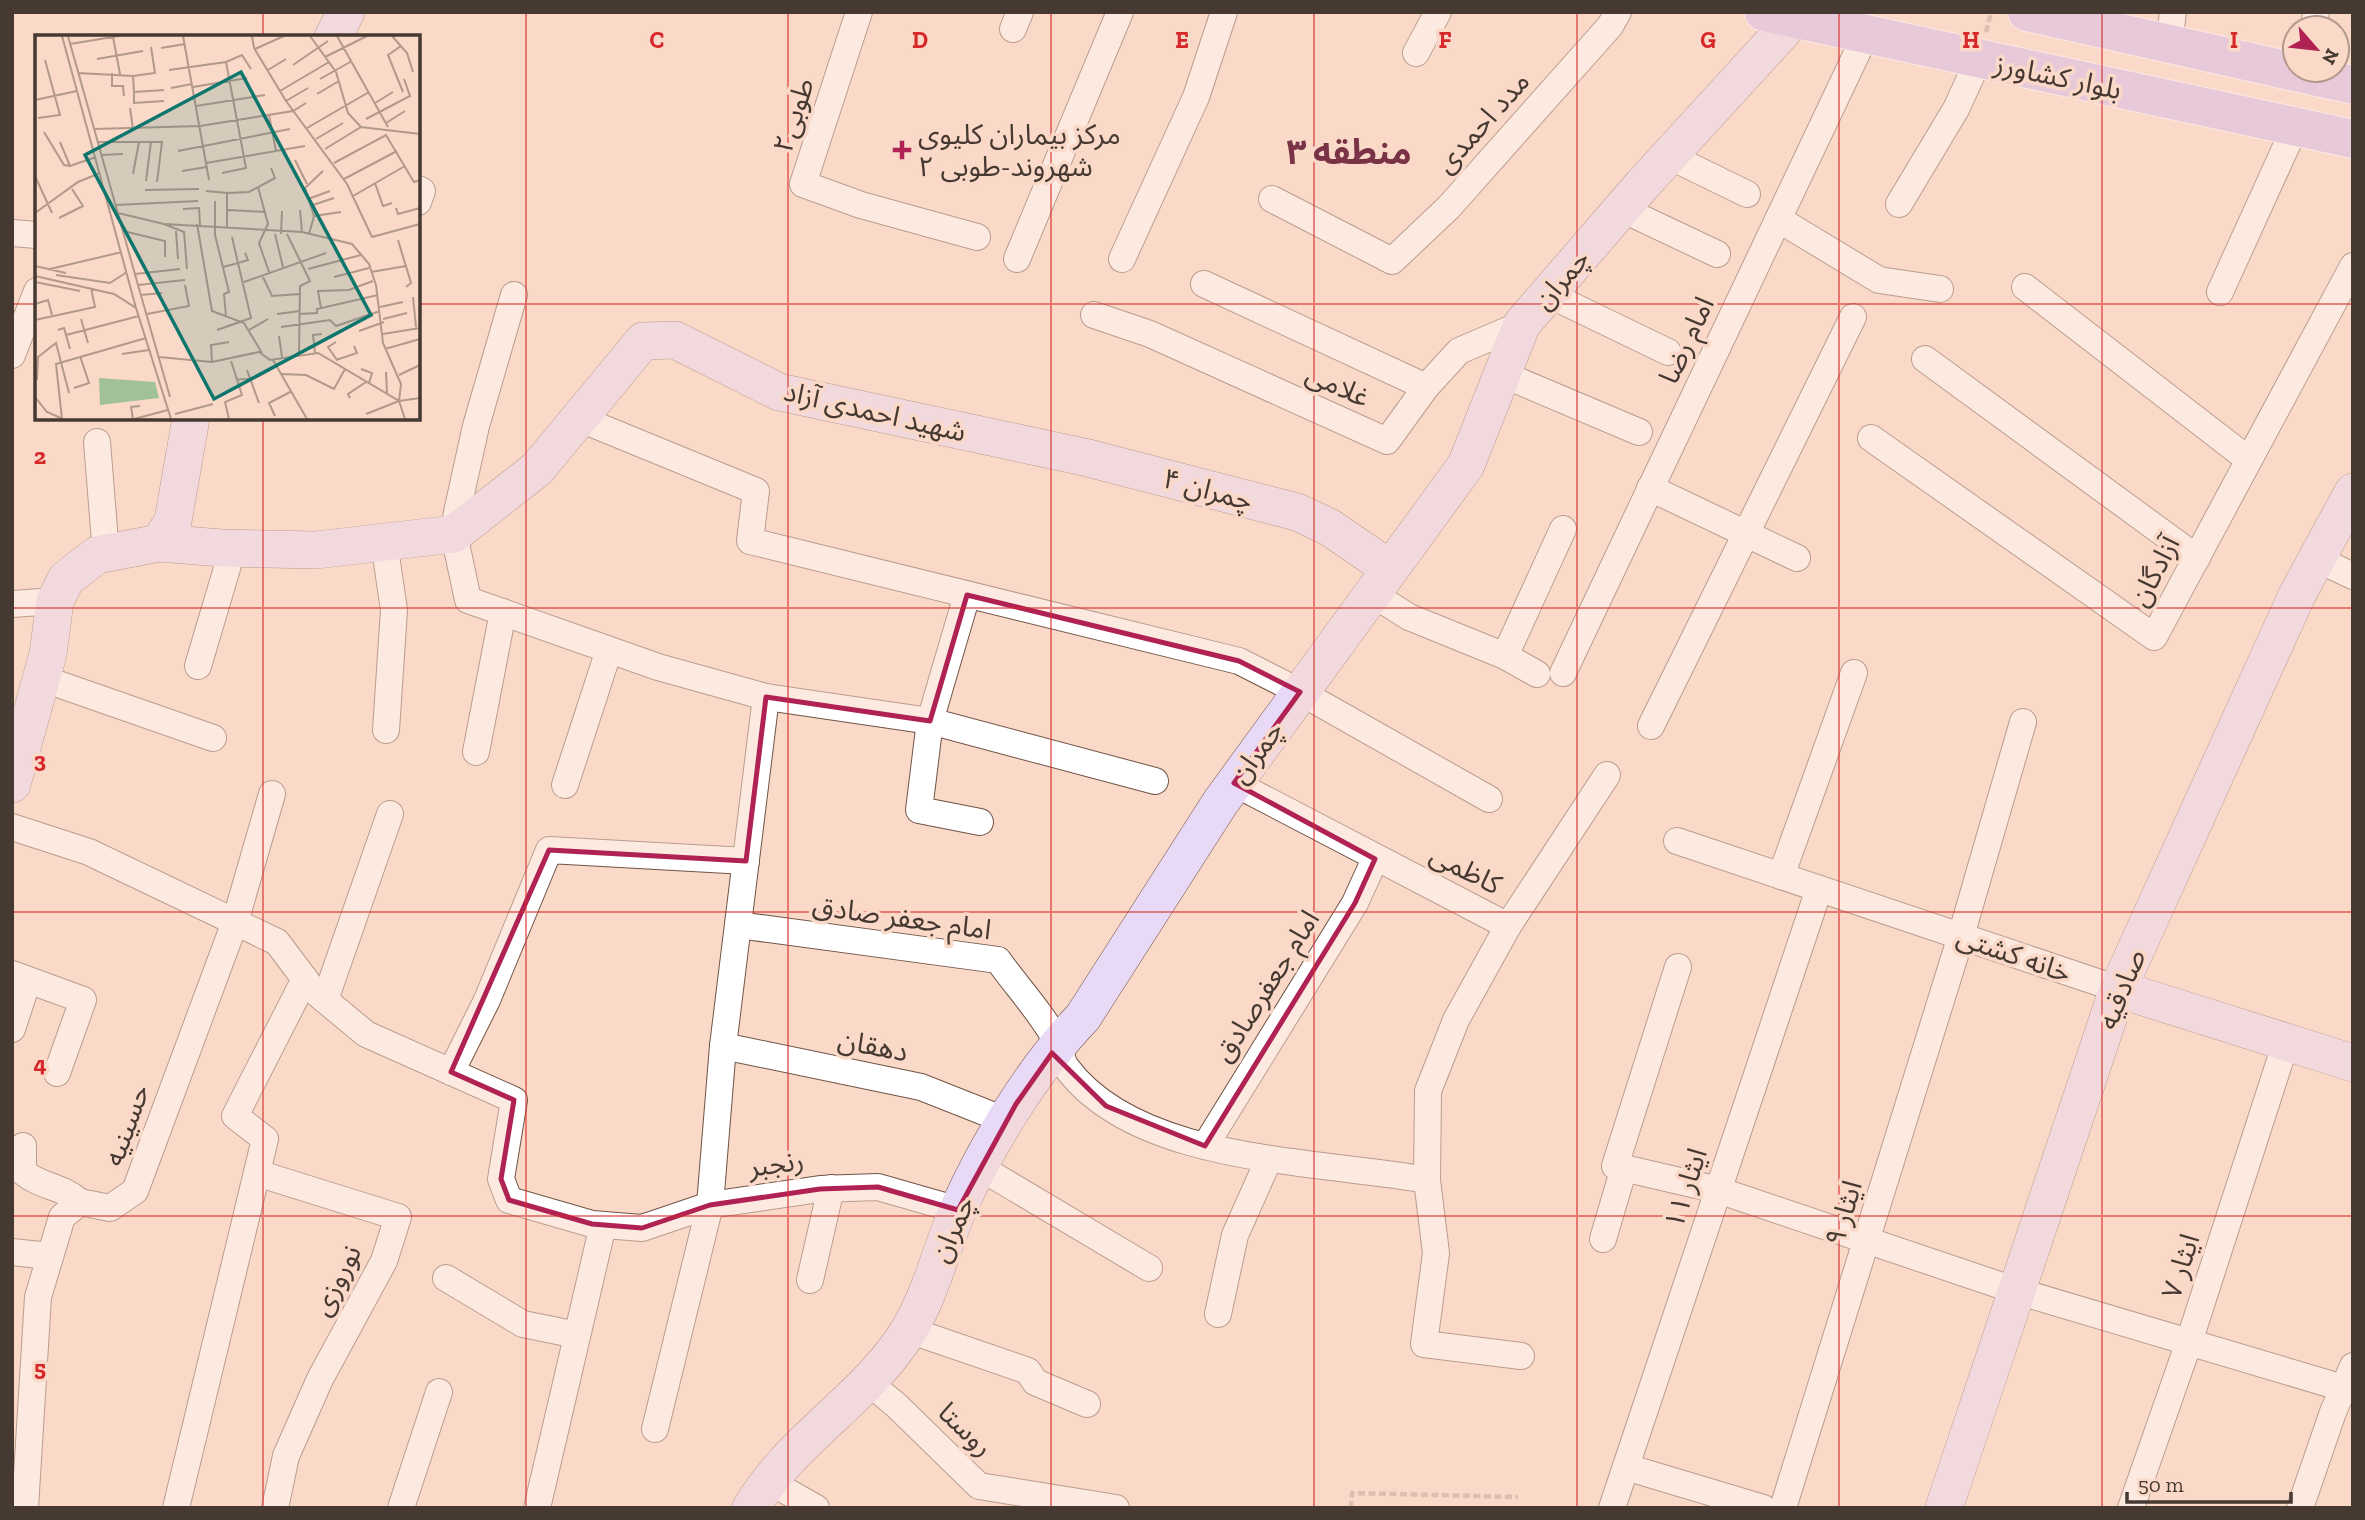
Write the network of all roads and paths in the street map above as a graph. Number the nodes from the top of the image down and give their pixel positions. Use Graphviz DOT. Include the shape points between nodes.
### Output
graph roads {
  1 [pos="345,12"];
  2 [pos="859,12"];
  3 [pos="1120,12"];
  4 [pos="1224,12"];
  5 [pos="1438,12"];
  6 [pos="1618,12"];
  7 [pos="2027,12"];
  8 [pos="1779,15"];
  9 [pos="2171,28"];
  10 [pos="1866,34"];
  11 [pos="334,35"];
  12 [pos="1416,53"];
  13 [pos="1979,59"];
  14 [pos="2281,64"];
  15 [pos="2295,127"];
  16 [pos="2353,139"];
  17 [pos="1669,156"];
  18 [pos="1748,194"];
  19 [pos="1272,199"];
  20 [pos="1899,204"];
  21 [pos="1622,209"];
  22 [pos="1778,219"];
  23 [pos="12,233"];
  24 [pos="35,235"];
  25 [pos="977,237"];
  26 [pos="1717,254"];
  27 [pos="1017,259"];
  28 [pos="1122,259"];
  29 [pos="2353,266"];
  30 [pos="1204,284"];
  31 [pos="2025,287"];
  32 [pos="1940,289"];
  33 [pos="2220,292"];
  34 [pos="1548,294"];
  35 [pos="514,295"];
  36 [pos="35,297"];
  37 [pos="1094,316"];
  38 [pos="1853,317"];
  39 [pos="1522,324"];
  40 [pos="24,327"];
  41 [pos="1668,352"];
  42 [pos="12,355"];
  43 [pos="1925,359"];
  44 [pos="1502,374"];
  45 [pos="1426,387"];
  46 [pos="578,418"];
  47 [pos="191,420"];
  48 [pos="1639,432"];
  49 [pos="1871,438"];
  50 [pos="97,442"];
  51 [pos="1013,442"];
  52 [pos="2249,460"];
  53 [pos="1650,488"];
  54 [pos="2353,492"];
  55 [pos="1563,529"];
  56 [pos="454,534"];
  57 [pos="1748,534"];
  58 [pos="384,542"];
  59 [pos="159,543"];
  60 [pos="233,548"];
  61 [pos="106,554"];
  62 [pos="1797,558"];
  63 [pos="2197,558"];
  64 [pos="2317,559"];
  65 [pos="2353,576"];
  66 [pos="1380,580"];
  67 [pos="967,595"];
  68 [pos="55,601"];
  69 [pos="12,604"];
  70 [pos="503,612"];
  71 [pos="609,650"];
  72 [pos="1505,656"];
  73 [pos="198,666"];
  74 [pos="1854,673"];
  75 [pos="41,678"];
  76 [pos="1300,692"];
  77 [pos="766,696"];
  78 [pos="930,721"];
  79 [pos="2023,722"];
  80 [pos="1651,726"];
  81 [pos="386,730"];
  82 [pos="213,738"];
  83 [pos="476,752"];
  84 [pos="1607,775"];
  85 [pos="1155,781"];
  86 [pos="1234,783"];
  87 [pos="12,784"];
  88 [pos="565,785"];
  89 [pos="272,794"];
  90 [pos="1489,799"];
  91 [pos="390,814"];
  92 [pos="980,822"];
  93 [pos="12,827"];
  94 [pos="1677,841"];
  95 [pos="1375,859"];
  96 [pos="746,860"];
  97 [pos="1781,876"];
  98 [pos="1819,888"];
  99 [pos="235,922"];
  100 [pos="737,925"];
  101 [pos="1508,926"];
  102 [pos="1961,936"];
  103 [pos="1678,967"];
  104 [pos="20,977"];
  105 [pos="305,979"];
  106 [pos="2118,989"];
  107 [pos="325,1000"];
  108 [pos="12,1029"];
  109 [pos="2286,1042"];
  110 [pos="1058,1043"];
  111 [pos="723,1046"];
  112 [pos="2353,1062"];
  113 [pos="452,1072"];
  114 [pos="57,1073"];
  115 [pos="1007,1121"];
  116 [pos="23,1146"];
  117 [pos="1205,1146"];
  118 [pos="1269,1159"];
  119 [pos="981,1168"];
  120 [pos="1624,1168"];
  121 [pos="257,1172"];
  122 [pos="1427,1180"];
  123 [pos="831,1188"];
  124 [pos="1718,1189"];
  125 [pos="79,1202"];
  126 [pos="710,1205"];
  127 [pos="958,1210"];
  128 [pos="603,1225"];
  129 [pos="1603,1239"];
  130 [pos="1868,1240"];
  131 [pos="12,1252"];
  132 [pos="50,1256"];
  133 [pos="1149,1268"];
  134 [pos="446,1278"];
  135 [pos="810,1280"];
  136 [pos="2017,1291"];
  137 [pos="1218,1314"];
  138 [pos="909,1330"];
  139 [pos="577,1335"];
  140 [pos="2189,1342"];
  141 [pos="1521,1356"];
  142 [pos="868,1382"];
  143 [pos="2350,1382"];
  144 [pos="439,1392"];
  145 [pos="1087,1404"];
  146 [pos="655,1429"];
  147 [pos="1626,1466"];
  148 [pos="759,1494"];
  149 [pos="975,1497"];
  150 [pos="1518,1497"];
  151 [pos="1069,1504"];
  152 [pos="25,1508"];
  153 [pos="176,1508"];
  154 [pos="275,1508"];
  155 [pos="401,1508"];
  156 [pos="537,1508"];
  157 [pos="816,1508"];
  158 [pos="1116,1508"];
  159 [pos="1351,1508"];
  160 [pos="1612,1508"];
  161 [pos="1763,1508"];
  162 [pos="1783,1508"];
  163 [pos="1944,1508"];
  164 [pos="2130,1508"];
  165 [pos="2300,1508"];
  1 -- 11 [label="street"];
  2 -- 25 [label="street, طوبی۲" via="803,184"];
  3 -- 27 [label="street"];
  4 -- 28 [label="street" via="1196,97"];
  5 -- 12 [label="street"];
  6 -- 19 [label="street, مدد احمدی" via="1466,188 1392,261"];
  7 -- 9 [label="main road, بلوار کشاورز"];
  8 -- 10 [label="main road, بلوار کشاورز"];
  8 -- 17 [label="street, چمران"];
  9 -- 14 [label="main road, بلوار کشاورز"];
  10 -- 13 [label="main road, بلوار کشاورز"];
  10 -- 22 [label="street, امام رضا"];
  13 -- 15 [label="main road, بلوار کشاورز"];
  13 -- 20 [label="street" via="1956,109"];
  15 -- 16 [label="main road, بلوار کشاورز"];
  15 -- 33 [label="street"];
  17 -- 18 [label="street"];
  17 -- 21 [label="street, چمران"];
  21 -- 26 [label="street"];
  21 -- 34 [label="street, چمران"];
  22 -- 32 [label="street" via="1880,280"];
  22 -- 53 [label="street, امام رضا"];
  23 -- 24 [label="street"];
  29 -- 52 [label="street, آزادگان"];
  30 -- 45 [label="street"];
  31 -- 52 [label="street"];
  34 -- 39 [label="street, چمران"];
  34 -- 41 [label="street"];
  35 -- 56 [label="street" via="476,426"];
  36 -- 40 [label="street"];
  37 -- 45 [label="street, غلامی" via="1150,334 1387,441"];
  38 -- 57 [label="street"];
  39 -- 44 [label="street, چمران"];
  39 -- 45 [label="street, غلامی" via="1459,351"];
  40 -- 42 [label="street"];
  43 -- 63 [label="street"];
  44 -- 48 [label="street"];
  44 -- 66 [label="street, چمران" via="1465,465"];
  46 -- 51 [label="street, شهید احمدی آزاد" via="643,341 675,340 779,392"];
  46 -- 56 [label="street, شهید احمدی آزاد" via="537,469"];
  46 -- 67 [label="street" via="756,491 750,541"];
  47 -- 59 [label="street" via="173,521"];
  49 -- 63 [label="street, آزادگان" via="2154,637"];
  50 -- 61 [label="street"];
  51 -- 66 [label="street, چمران ۴" via="1297,512 1329,527"];
  52 -- 63 [label="street, آزادگان"];
  53 -- 57 [label="street"];
  53 -- 72 [label="street, امام رضا" via="1550,674"];
  54 -- 64 [label="street, صادقیه"];
  55 -- 72 [label="street"];
  56 -- 58 [label="street"];
  56 -- 70 [label="street" via="468,600"];
  57 -- 62 [label="street"];
  57 -- 80 [label="street"];
  58 -- 60 [label="street" via="316,550"];
  58 -- 81 [label="street" via="394,610"];
  59 -- 60 [label="street"];
  59 -- 61 [label="street"];
  60 -- 73 [label="street"];
  61 -- 68 [label="street" via="97,555 66,579"];
  64 -- 65 [label="street"];
  64 -- 106 [label="street, صادقیه"];
  66 -- 72 [label="street" via="1409,617"];
  66 -- 76 [label="street, چمران"];
  67 -- 76 [label="street" via="1239,661"];
  67 -- 78 [label="street"];
  68 -- 69 [label="street"];
  68 -- 75 [label="street"];
  70 -- 71 [label="street"];
  70 -- 83 [label="street"];
  71 -- 77 [label="street"];
  71 -- 88 [label="street"];
  74 -- 97 [label="street"];
  75 -- 82 [label="street"];
  75 -- 87 [label="street"];
  76 -- 86 [label="street, چمران"];
  76 -- 90 [label="street"];
  77 -- 78 [label="street"];
  77 -- 96 [label="street"];
  78 -- 85 [label="street"];
  78 -- 92 [label="street" via="919,810"];
  79 -- 102 [label="street, ایثار ۹"];
  84 -- 101 [label="street, کاظمی"];
  86 -- 95 [label="street, کاظمی"];
  86 -- 110 [label="street, چمران" via="1083,1017"];
  89 -- 99 [label="street, حسینیه"];
  91 -- 107 [label="street"];
  93 -- 99 [label="street" via="89,852"];
  94 -- 97 [label="street, خانه کشتی"];
  95 -- 101 [label="street, کاظمی"];
  95 -- 117 [label="street, امام جعفرصادق" via="1355,903"];
  96 -- 100 [label="street"];
  96 -- 113 [label="street" via="550,850"];
  97 -- 98 [label="street, خانه کشتی"];
  98 -- 102 [label="street, خانه کشتی"];
  98 -- 124 [label="street, ایثار ۱۱"];
  99 -- 105 [label="street" via="277,942"];
  99 -- 125 [label="street, حسینیه" via="135,1191 110,1208"];
  100 -- 110 [label="street, امام جعفر صادق" via="998,960"];
  100 -- 111 [label="street"];
  101 -- 122 [label="street" via="1456,1020 1428,1091"];
  102 -- 106 [label="street, خانه کشتی"];
  102 -- 130 [label="street, ایثار ۹"];
  103 -- 120 [label="street" via="1615,1166"];
  104 -- 108 [label="street"];
  104 -- 114 [label="street" via="83,1000"];
  105 -- 107 [label="street"];
  105 -- 121 [label="street" via="234,1116 265,1139"];
  106 -- 109 [label="street, خانه کشتی"];
  106 -- 136 [label="street, صادقیه"];
  107 -- 113 [label="street" via="366,1034"];
  109 -- 112 [label="street, خانه کشتی"];
  109 -- 140 [label="street, ایثار ۷"];
  110 -- 115 [label="street, چمران"];
  110 -- 117 [label="street, امام جعفر صادق" via="1064,1065 1106,1106 1180,1140"];
  111 -- 115 [label="street, دهقان" via="921,1087"];
  111 -- 126 [label="street"];
  113 -- 128 [label="street, رنجبر" via="514,1100 501,1179 509,1200"];
  115 -- 119 [label="street, چمران"];
  116 -- 125 [label="street" via="23,1172 35,1182 64,1188"];
  117 -- 118 [label="street, امام جعفر صادق"];
  118 -- 122 [label="street, امام جعفر صادق"];
  118 -- 137 [label="street" via="1235,1235"];
  119 -- 127 [label="street, چمران"];
  119 -- 133 [label="street"];
  120 -- 124 [label="street"];
  120 -- 129 [label="street"];
  121 -- 153 [label="street"];
  121 -- 154 [label="street, نوروزی" via="398,1217 384,1261 320,1379 286,1456"];
  122 -- 141 [label="street" via="1436,1253 1424,1343"];
  123 -- 126 [label="street, رنجبر"];
  123 -- 127 [label="street, رنجبر" via="878,1187"];
  123 -- 135 [label="street"];
  124 -- 130 [label="street"];
  124 -- 147 [label="street, ایثار ۱۱"];
  125 -- 132 [label="street" via="62,1217"];
  126 -- 128 [label="street, رنجبر" via="642,1228"];
  126 -- 146 [label="street"];
  127 -- 138 [label="street, چمران"];
  128 -- 139 [label="street"];
  130 -- 136 [label="street"];
  130 -- 162 [label="street, ایثار ۹"];
  131 -- 132 [label="street"];
  132 -- 152 [label="street" via="38,1297"];
  134 -- 139 [label="street" via="523,1324"];
  136 -- 140 [label="street"];
  136 -- 163 [label="street, صادقیه"];
  138 -- 142 [label="street, چمران"];
  138 -- 145 [label="street" via="1028,1371 1035,1382"];
  139 -- 156 [label="street"];
  140 -- 143 [label="street"];
  140 -- 164 [label="street, ایثار ۷"];
  142 -- 148 [label="street, چمران"];
  142 -- 149 [label="street, روستا" via="896,1405"];
  143 -- 165 [label="street" via="2333,1412"];
  144 -- 155 [label="street"];
  147 -- 160 [label="street, ایثار ۱۱"];
  147 -- 161 [label="street"];
  148 -- 157 [label="street"];
  149 -- 151 [label="street, روستا"];
  150 -- 159 [label="path" via="1352,1493"];
  151 -- 158 [label="street, روستا"];
}
